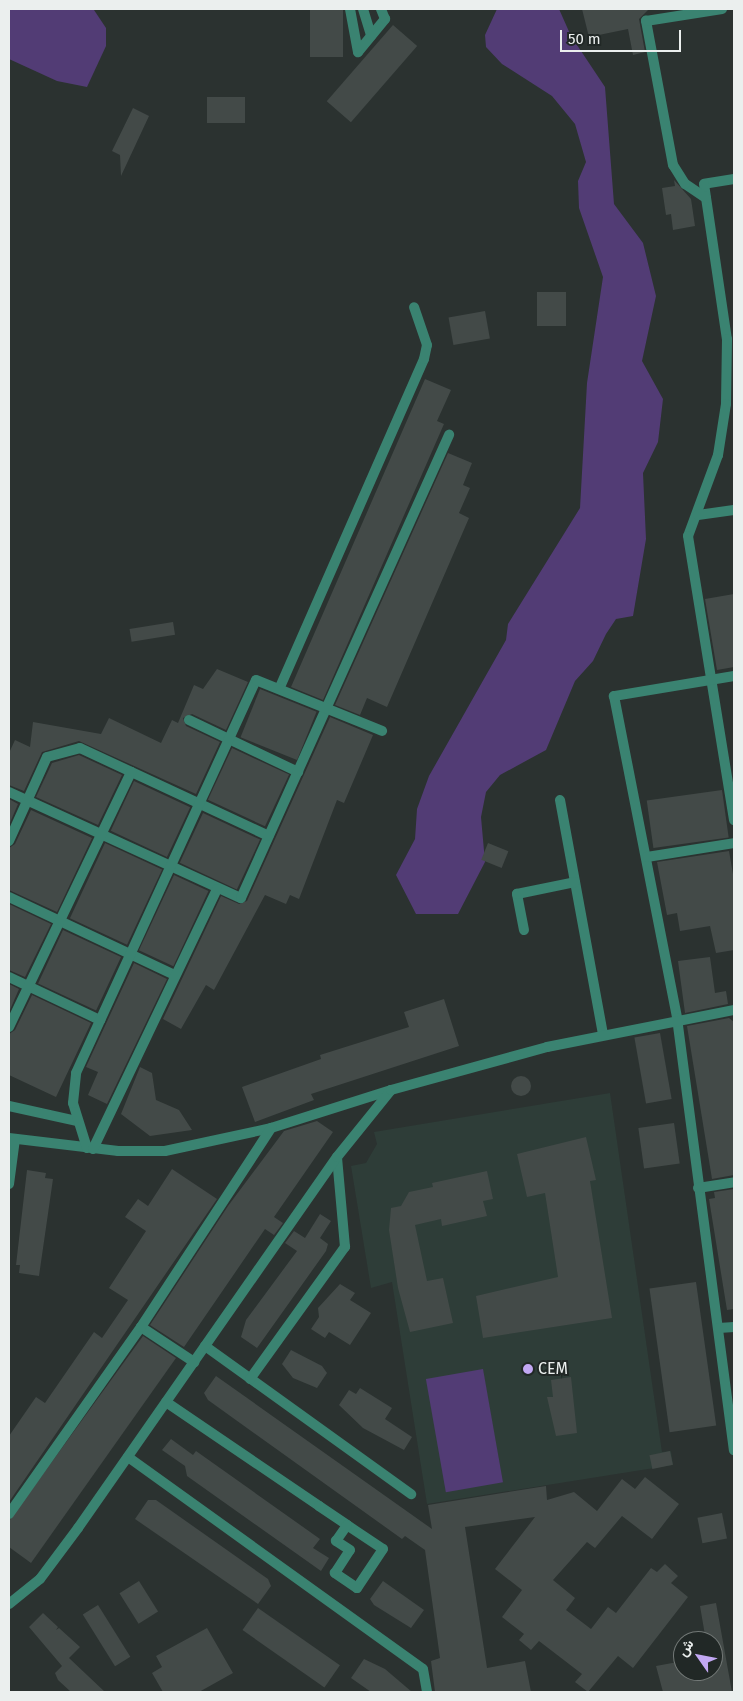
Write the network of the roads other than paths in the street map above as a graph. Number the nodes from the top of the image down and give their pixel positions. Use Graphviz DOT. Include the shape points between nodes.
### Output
graph roads {
  1 [pos="350,9"];
  2 [pos="363,9"];
  3 [pos="381,9"];
  4 [pos="722,9"];
  5 [pos="371,36"];
  6 [pos="734,179"];
  7 [pos="706,198"];
  8 [pos="414,307"];
  9 [pos="731,338"];
  10 [pos="449,435"];
  11 [pos="734,510"];
  12 [pos="698,516"];
  13 [pos="734,676"];
  14 [pos="710,680"];
  15 [pos="280,687"];
  16 [pos="326,708"];
  17 [pos="189,720"];
  18 [pos="382,731"];
  19 [pos="229,739"];
  20 [pos="132,772"];
  21 [pos="298,772"];
  22 [pos="9,792"];
  23 [pos="27,800"];
  24 [pos="560,800"];
  25 [pos="200,805"];
  26 [pos="734,820"];
  27 [pos="103,835"];
  28 [pos="269,836"];
  29 [pos="9,841"];
  30 [pos="734,843"];
  31 [pos="646,857"];
  32 [pos="173,868"];
  33 [pos="575,882"];
  34 [pos="217,889"];
  35 [pos="9,897"];
  36 [pos="60,922"];
  37 [pos="524,930"];
  38 [pos="131,956"];
  39 [pos="175,975"];
  40 [pos="9,977"];
  41 [pos="29,987"];
  42 [pos="734,1010"];
  43 [pos="677,1018"];
  44 [pos="100,1020"];
  45 [pos="9,1027"];
  46 [pos="603,1034"];
  47 [pos="391,1090"];
  48 [pos="9,1106"];
  49 [pos="76,1120"];
  50 [pos="271,1128"];
  51 [pos="12,1139"];
  52 [pos="90,1148"];
  53 [pos="337,1157"];
  54 [pos="734,1182"];
  55 [pos="9,1184"];
  56 [pos="698,1188"];
  57 [pos="141,1327"];
  58 [pos="734,1327"];
  59 [pos="719,1328"];
  60 [pos="205,1346"];
  61 [pos="194,1362"];
  62 [pos="250,1379"];
  63 [pos="166,1402"];
  64 [pos="734,1450"];
  65 [pos="128,1456"];
  66 [pos="411,1494"];
  67 [pos="9,1514"];
  68 [pos="348,1525"];
  69 [pos="9,1604"];
  70 [pos="427,1692"];
  1 -- 5 [label="street" via="358,52"];
  2 -- 5 [label="street"];
  3 -- 5 [label="street" via="386,18"];
  4 -- 7 [label="street" via="646,21 673,165 685,184"];
  6 -- 7 [label="street" via="704,184"];
  7 -- 9 [label="street"];
  8 -- 15 [label="street" via="427,345 424,359"];
  9 -- 12 [label="street" via="723,432"];
  10 -- 16 [label="street"];
  11 -- 12 [label="street"];
  12 -- 14 [label="street" via="688,536"];
  13 -- 14 [label="street"];
  14 -- 26 [label="street"];
  14 -- 31 [label="street" via="614,696"];
  15 -- 16 [label="street"];
  15 -- 19 [label="street" via="256,680"];
  16 -- 18 [label="street"];
  16 -- 21 [label="street"];
  17 -- 19 [label="street"];
  19 -- 21 [label="street"];
  19 -- 25 [label="street"];
  20 -- 23 [label="street" via="80,748 47,757"];
  20 -- 25 [label="street"];
  20 -- 27 [label="street"];
  21 -- 28 [label="street"];
  22 -- 23 [label="street"];
  23 -- 27 [label="street"];
  23 -- 29 [label="street"];
  24 -- 33 [label="street"];
  25 -- 28 [label="street"];
  25 -- 32 [label="street"];
  27 -- 32 [label="street"];
  27 -- 36 [label="street"];
  28 -- 34 [label="street" via="241,898"];
  30 -- 31 [label="street"];
  31 -- 43 [label="street"];
  32 -- 34 [label="street"];
  32 -- 38 [label="street"];
  33 -- 37 [label="street" via="517,894"];
  33 -- 46 [label="street"];
  34 -- 39 [label="street"];
  35 -- 36 [label="street"];
  36 -- 38 [label="street"];
  36 -- 41 [label="street"];
  38 -- 39 [label="street"];
  38 -- 44 [label="street"];
  39 -- 52 [label="street"];
  40 -- 41 [label="street"];
  41 -- 44 [label="street"];
  41 -- 45 [label="street"];
  42 -- 43 [label="street"];
  43 -- 46 [label="street"];
  43 -- 56 [label="street"];
  44 -- 49 [label="street" via="76,1073"];
  46 -- 47 [label="street" via="467,1066"];
  47 -- 50 [label="street"];
  47 -- 53 [label="street"];
  48 -- 49 [label="street"];
  49 -- 52 [label="street"];
  50 -- 52 [label="street" via="165,1151"];
  50 -- 57 [label="street"];
  51 -- 52 [label="street"];
  51 -- 55 [label="street"];
  53 -- 60 [label="street"];
  53 -- 62 [label="street" via="345,1247"];
  54 -- 56 [label="street"];
  56 -- 59 [label="street"];
  57 -- 61 [label="street"];
  57 -- 67 [label="street"];
  58 -- 59 [label="street"];
  59 -- 64 [label="street"];
  60 -- 61 [label="street"];
  60 -- 62 [label="street"];
  61 -- 63 [label="street"];
  62 -- 66 [label="street"];
  63 -- 65 [label="street"];
  63 -- 68 [label="street"];
  65 -- 69 [label="street" via="40,1579"];
  65 -- 70 [label="street" via="423,1669"];
  68 -- 68 [label="street" via="336,1541 350,1550 335,1573 357,1588 383,1549"];
}
